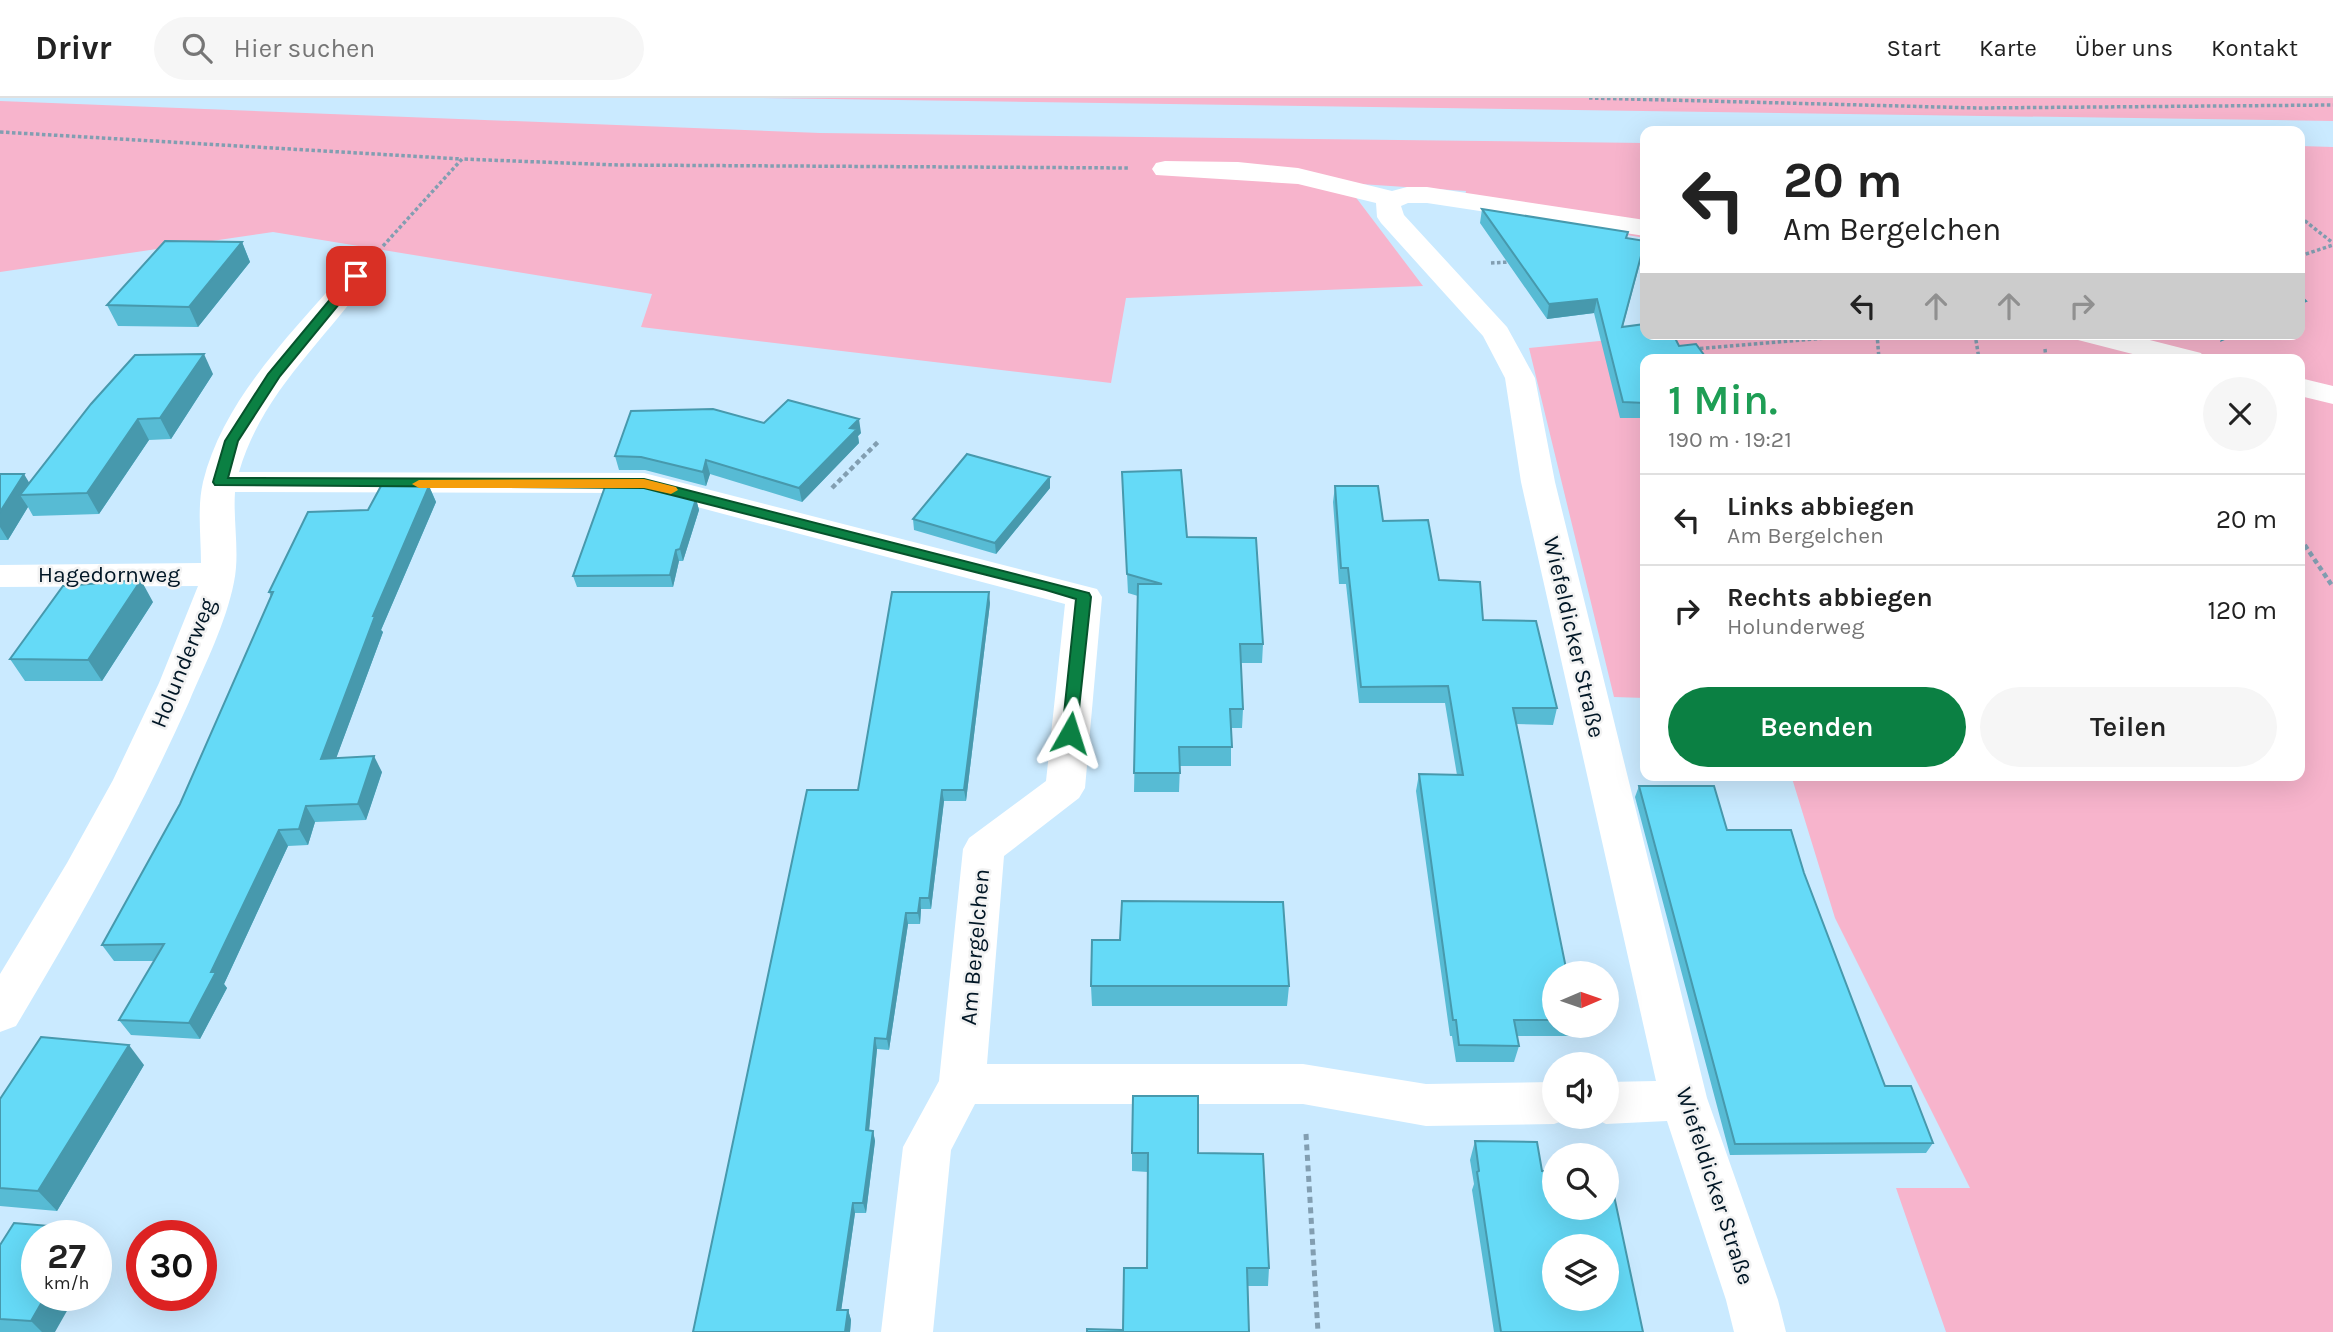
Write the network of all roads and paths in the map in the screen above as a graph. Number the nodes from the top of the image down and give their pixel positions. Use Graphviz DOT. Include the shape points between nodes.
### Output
graph roads {
  1 [pos="1589,98"];
  2 [pos="2333,106"];
  3 [pos="0,132"];
  4 [pos="462,159"];
  5 [pos="1165,169"];
  6 [pos="1392,199"];
  7 [pos="2305,220"];
  8 [pos="1640,227"];
  9 [pos="2333,244"];
  10 [pos="2305,254"];
  11 [pos="1517,262"];
  12 [pos="1442,274"];
  13 [pos="356,276"];
  14 [pos="1799,340"];
  15 [pos="2113,340"];
  16 [pos="1683,349"];
  17 [pos="2170,354"];
  18 [pos="2305,388"];
  19 [pos="2333,396"];
  20 [pos="879,441"];
  21 [pos="220,482"];
  22 [pos="797,524"];
  23 [pos="2305,546"];
  24 [pos="2305,553"];
  25 [pos="2309,553"];
  26 [pos="218,574"];
  27 [pos="0,576"];
  28 [pos="2333,587"];
  29 [pos="0,1013"];
  30 [pos="962,1084"];
  31 [pos="1303,1084"];
  32 [pos="1683,1098"];
  33 [pos="1542,1103"];
  34 [pos="1619,1103"];
  35 [pos="907,1332"];
  36 [pos="1318,1332"];
  37 [pos="1760,1332"];
  1 -- 2 [label="path" via="1989,108"];
  3 -- 4 [label="path"];
  4 -- 5 [label="path" via="618,165"];
  4 -- 13 [label="path"];
  5 -- 6 [label="street" via="1298,176"];
  6 -- 8 [label="street" via="1427,195"];
  6 -- 12 [label="street, Wiefeldicker Straße" via="1388,206 1391,217"];
  7 -- 9 [label="path"];
  9 -- 10 [label="path"];
  11 -- 12 [label="path"];
  12 -- 32 [label="street, Wiefeldicker Straße" via="1496,333 1520,378 1538,482"];
  13 -- 21 [label="street, Holunderweg" via="275,374 232,441"];
  14 -- 16 [label="path"];
  15 -- 17 [label="street"];
  18 -- 19 [label="street"];
  20 -- 22 [label="path"];
  21 -- 22 [label="street, Am Bergelchen" via="644,483"];
  21 -- 26 [label="street, Holunderweg" via="215,526"];
  22 -- 30 [label="street, Am Bergelchen" via="1084,597 1065,788 984,849"];
  23 -- 25 [label="path"];
  24 -- 25 [label="path"];
  25 -- 28 [label="path"];
  26 -- 27 [label="street, Hagedornweg"];
  26 -- 29 [label="street, Holunderweg" via="200,631 139,768 54,926"];
  30 -- 31 [label="street"];
  30 -- 35 [label="street, Am Bergelchen" via="927,1147"];
  31 -- 33 [label="street" via="1426,1105"];
  31 -- 36 [label="path"];
  32 -- 34 [label="street"];
  32 -- 37 [label="street, Wiefeldicker Straße"];
}
